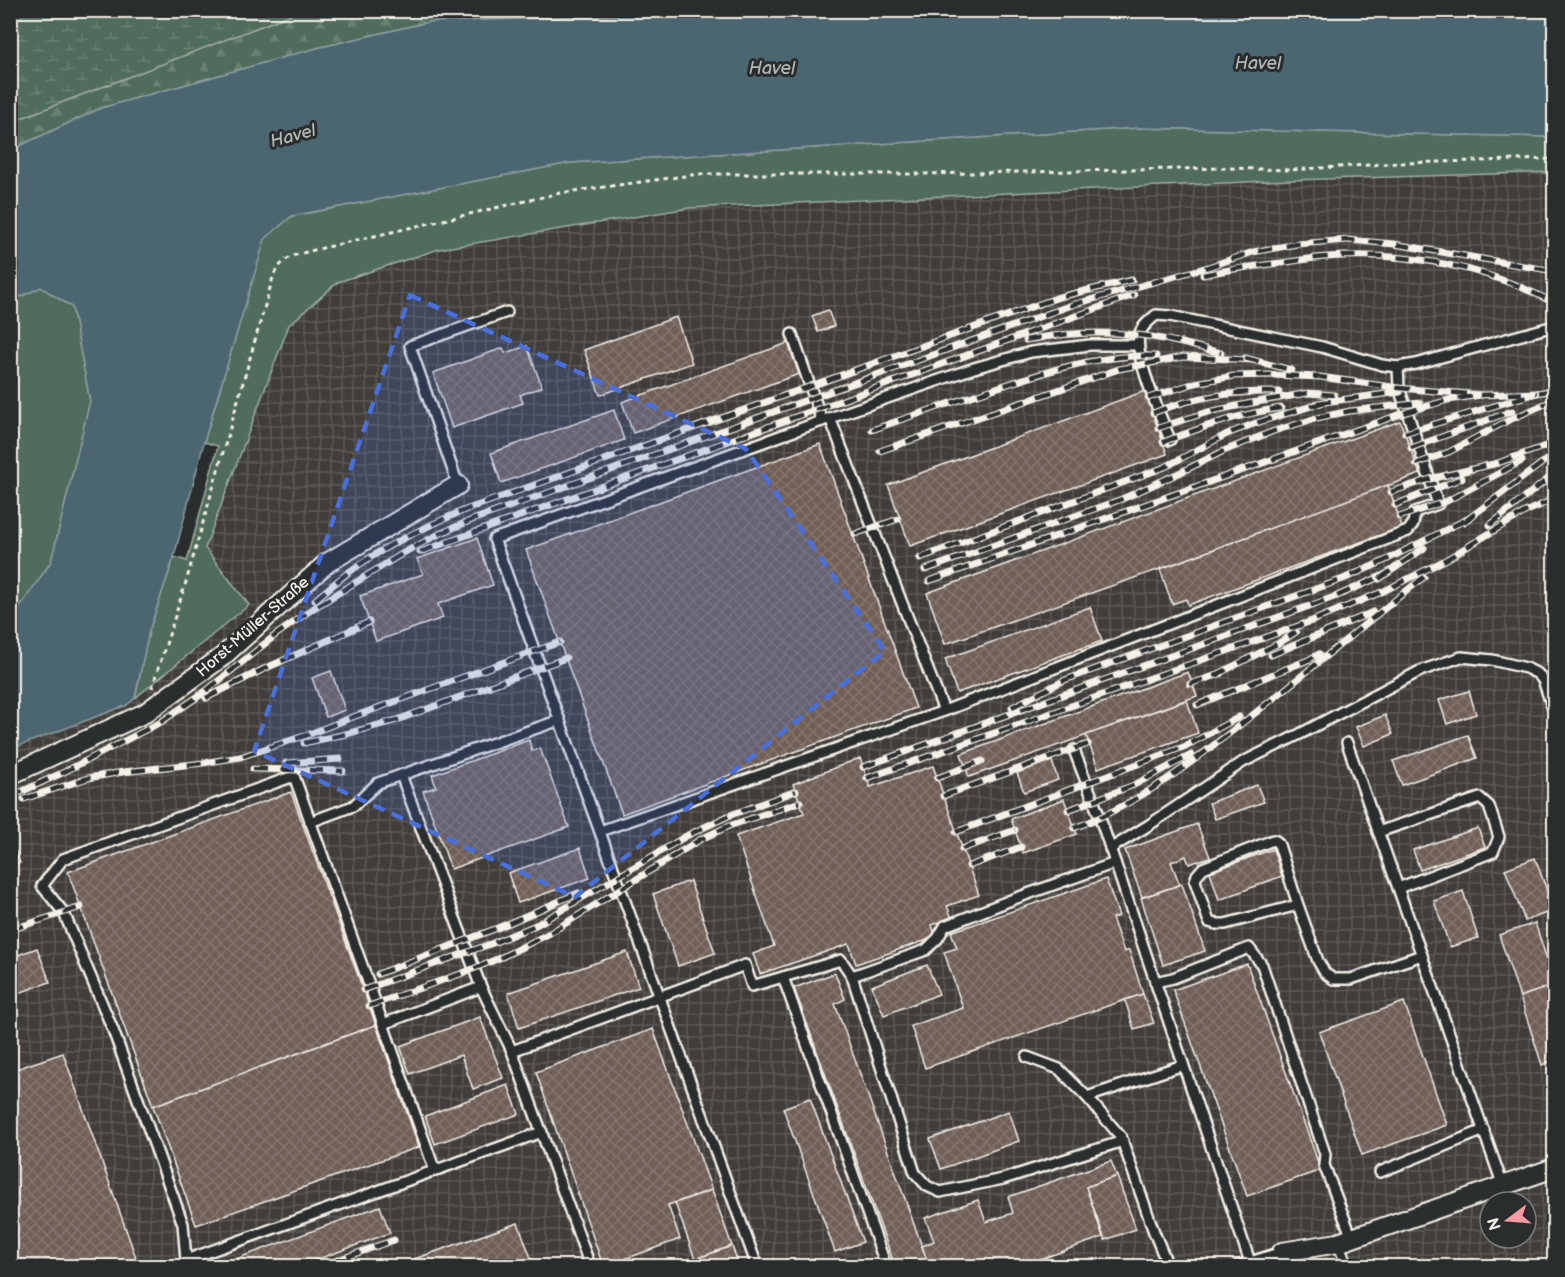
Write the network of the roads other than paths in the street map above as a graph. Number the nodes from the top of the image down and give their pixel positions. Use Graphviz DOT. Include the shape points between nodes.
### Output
graph roads {
  1 [pos="507,312"];
  2 [pos="1554,326"];
  3 [pos="792,334"];
  4 [pos="1138,345"];
  5 [pos="1398,367"];
  6 [pos="826,419"];
  7 [pos="1170,440"];
  8 [pos="458,485"];
  9 [pos="1543,680"];
  10 [pos="1554,681"];
  11 [pos="944,711"];
  12 [pos="1554,712"];
  13 [pos="560,720"];
  14 [pos="1347,743"];
  15 [pos="1074,750"];
  16 [pos="10,775"];
  17 [pos="401,775"];
  18 [pos="310,822"];
  19 [pos="600,831"];
  20 [pos="1378,832"];
  21 [pos="1110,849"];
  22 [pos="1115,863"];
  23 [pos="1398,888"];
  24 [pos="1298,905"];
  25 [pos="1422,955"];
  26 [pos="852,976"];
  27 [pos="783,977"];
  28 [pos="1155,982"];
  29 [pos="481,987"];
  30 [pos="660,998"];
  31 [pos="383,1024"];
  32 [pos="512,1051"];
  33 [pos="1027,1057"];
  34 [pos="1183,1065"];
  35 [pos="1087,1097"];
  36 [pos="1484,1130"];
  37 [pos="542,1132"];
  38 [pos="1123,1141"];
  39 [pos="1554,1168"];
  40 [pos="435,1171"];
  41 [pos="1380,1172"];
  42 [pos="1503,1186"];
  43 [pos="1345,1240"];
  44 [pos="1282,1252"];
  45 [pos="1250,1262"];
  46 [pos="187,1263"];
  47 [pos="590,1266"];
  48 [pos="757,1266"];
  49 [pos="886,1266"];
  50 [pos="1168,1266"];
  51 [pos="1238,1266"];
  52 [pos="1347,1266"];
  1 -- 8 [label="lane" via="410,346"];
  2 -- 5 [label="lane"];
  3 -- 6 [label="lane"];
  4 -- 5 [label="lane" via="1145,324 1156,315 1170,316"];
  4 -- 6 [label="lane" via="1090,345 1031,352"];
  4 -- 7 [label="lane"];
  5 -- 11 [label="lane" via="1398,388 1438,504 1415,512 1408,531"];
  6 -- 11 [label="lane"];
  6 -- 13 [label="lane" via="494,539"];
  8 -- 16 [label="street, Horst-Müller-Straße" via="327,563 222,657 145,713"];
  9 -- 10 [label="lane"];
  9 -- 12 [label="lane"];
  9 -- 21 [label="lane" via="1526,668 1461,657 1420,671 1244,762"];
  11 -- 19 [label="lane"];
  13 -- 17 [label="lane"];
  13 -- 19 [label="lane"];
  14 -- 20 [label="lane"];
  15 -- 21 [label="lane"];
  17 -- 18 [label="lane" via="378,783 353,806"];
  17 -- 29 [label="lane"];
  18 -- 31 [label="lane"];
  18 -- 46 [label="lane" via="294,776 63,859 42,886 64,913 113,1030 183,1224"];
  19 -- 30 [label="lane"];
  20 -- 23 [label="lane"];
  20 -- 23 [label="lane" via="1480,798 1492,816 1499,837 1493,852"];
  21 -- 22 [label="lane"];
  22 -- 26 [label="lane" via="945,926 926,950"];
  22 -- 28 [label="lane"];
  23 -- 25 [label="lane"];
  24 -- 24 [label="lane" via="1279,845 1273,840 1203,868 1195,881 1209,922 1216,924"];
  24 -- 25 [label="lane" via="1318,961 1333,979 1351,979"];
  25 -- 36 [label="lane"];
  26 -- 27 [label="lane" via="841,960"];
  26 -- 38 [label="lane" via="915,1173 927,1186 940,1192 1004,1179"];
  27 -- 30 [label="lane" via="752,986 745,965"];
  27 -- 49 [label="lane"];
  28 -- 34 [label="lane"];
  28 -- 43 [label="lane" via="1249,948 1262,965 1325,1155 1323,1165"];
  29 -- 31 [label="lane"];
  29 -- 32 [label="lane"];
  30 -- 32 [label="lane"];
  30 -- 48 [label="lane"];
  31 -- 40 [label="lane"];
  32 -- 37 [label="lane"];
  33 -- 35 [label="lane" via="1059,1069"];
  34 -- 35 [label="lane"];
  34 -- 45 [label="lane"];
  35 -- 38 [label="lane"];
  36 -- 41 [label="lane"];
  36 -- 42 [label="lane"];
  37 -- 40 [label="lane"];
  37 -- 47 [label="lane"];
  38 -- 50 [label="lane"];
  39 -- 42 [label="street"];
  40 -- 46 [label="lane"];
  42 -- 43 [label="street"];
  43 -- 44 [label="street"];
  43 -- 52 [label="lane"];
  44 -- 45 [label="lane"];
  45 -- 51 [label="lane"];
}
